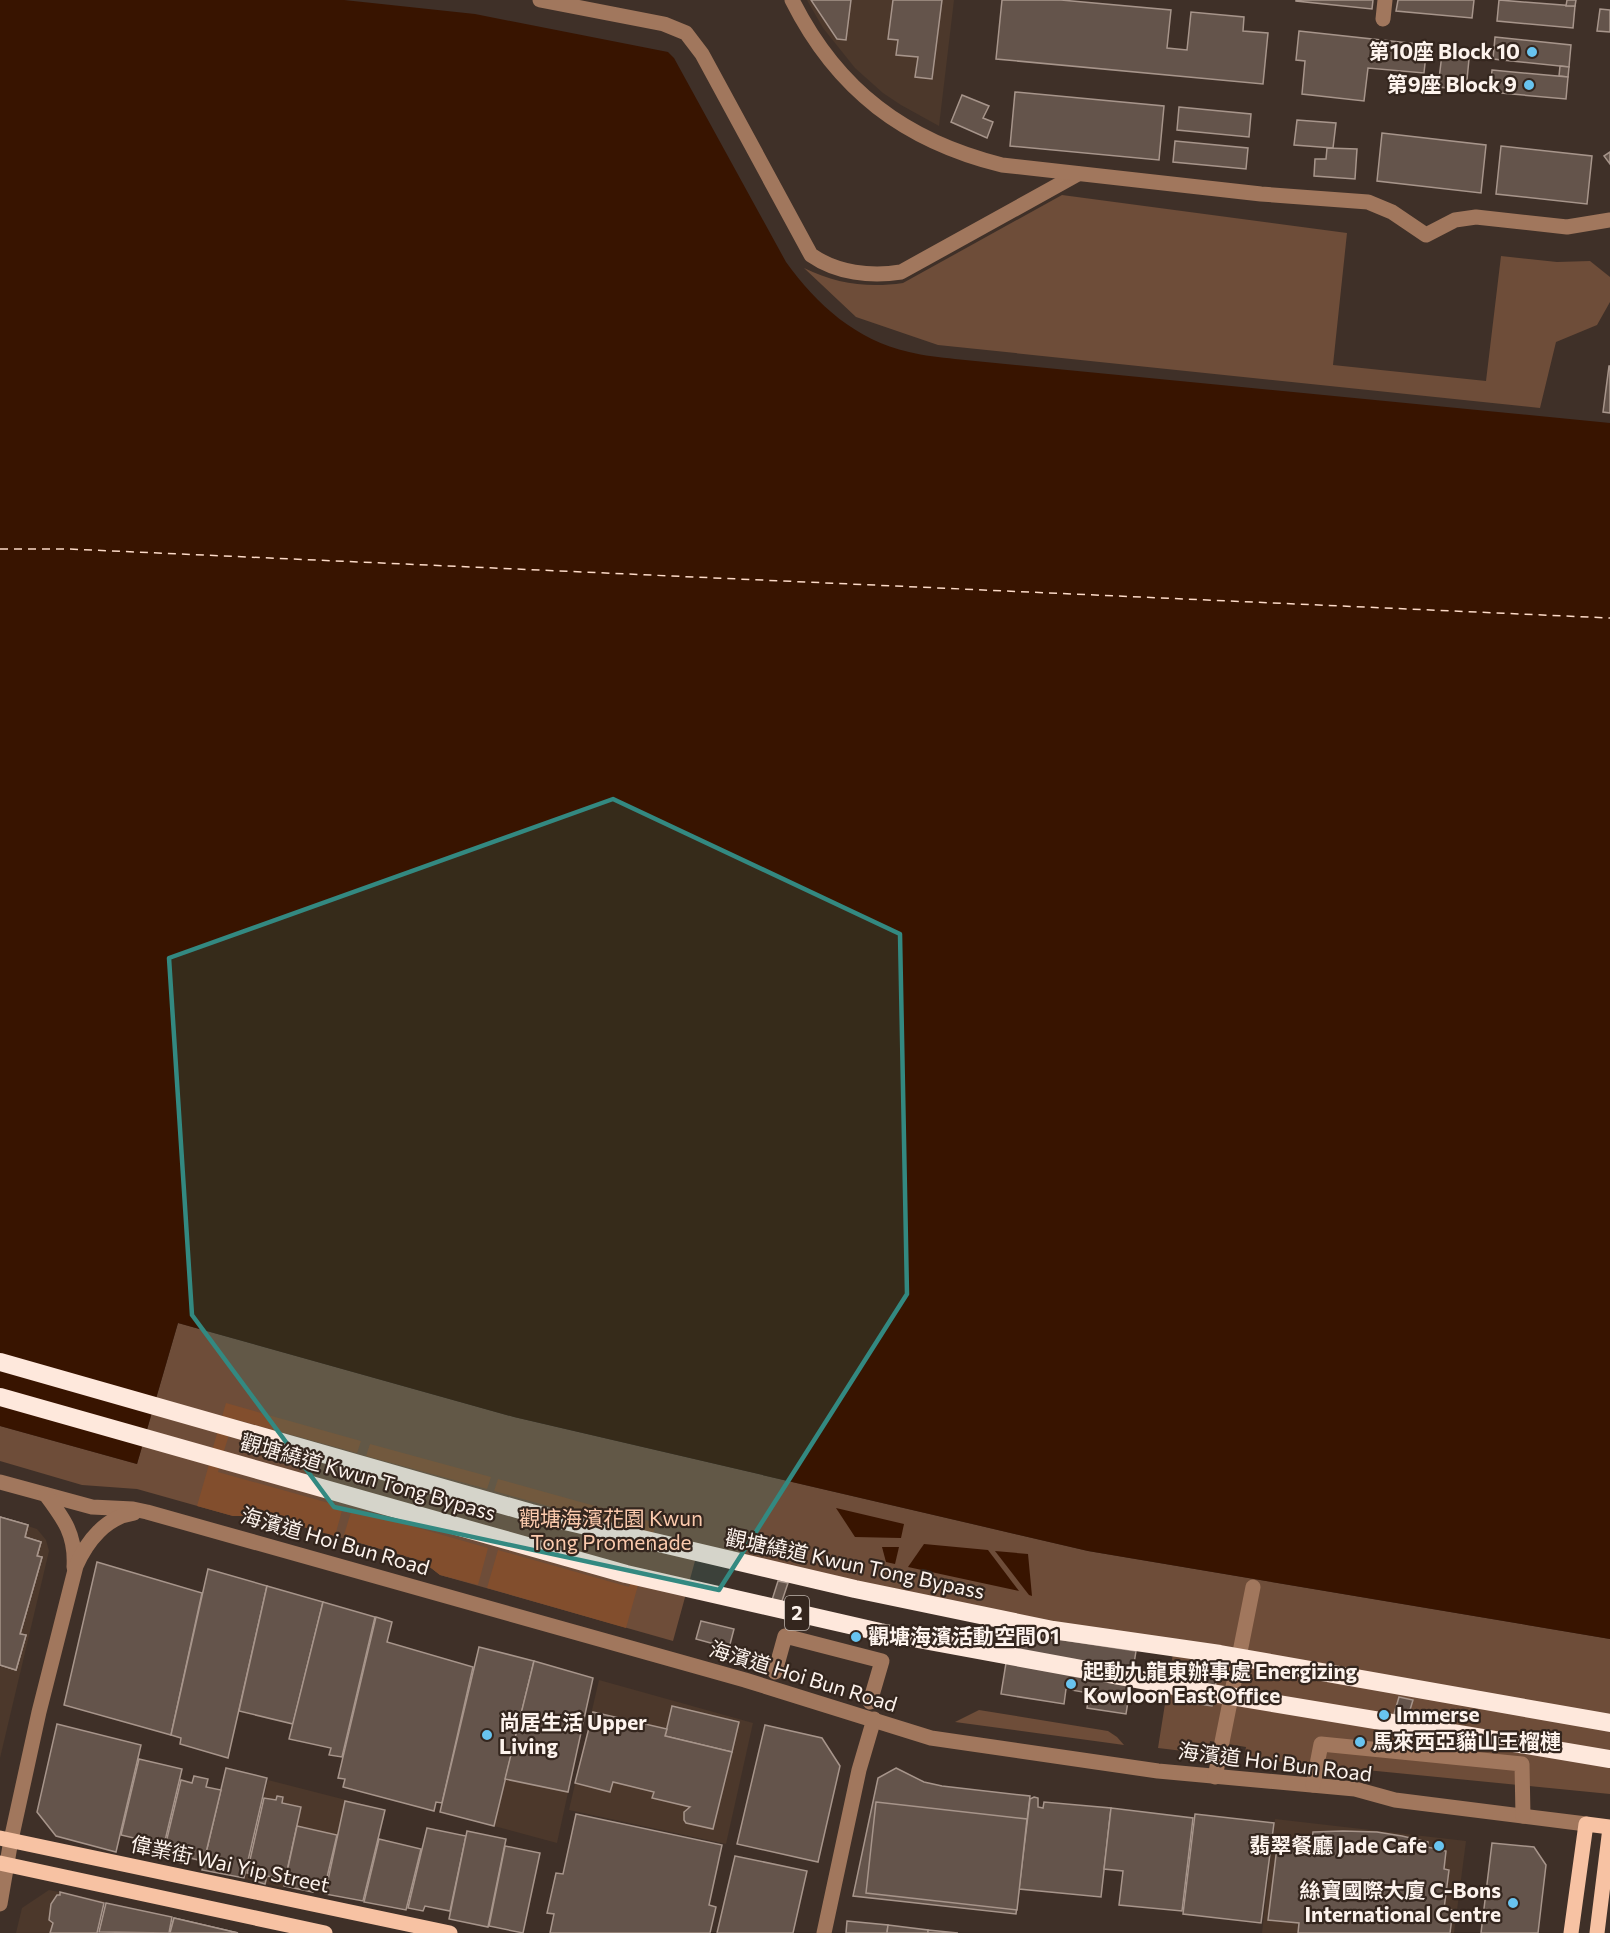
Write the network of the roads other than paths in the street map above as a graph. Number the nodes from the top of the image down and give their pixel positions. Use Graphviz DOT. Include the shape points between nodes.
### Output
graph roads {
  1 [pos="540,0"];
  2 [pos="792,0"];
  3 [pos="1385,0"];
  4 [pos="1383,19"];
  5 [pos="1078,174"];
  6 [pos="1610,220"];
  7 [pos="0,1362"];
  8 [pos="0,1397"];
  9 [pos="0,1482"];
  10 [pos="46,1495"];
  11 [pos="147,1512"];
  12 [pos="73,1576"];
  13 [pos="1253,1587"];
  14 [pos="775,1672"];
  15 [pos="870,1702"];
  16 [pos="874,1719"];
  17 [pos="1610,1724"];
  18 [pos="1610,1759"];
  19 [pos="1215,1777"];
  20 [pos="1313,1785"];
  21 [pos="1523,1816"];
  22 [pos="1586,1824"];
  23 [pos="1610,1827"];
  24 [pos="5,1839"];
  25 [pos="4,1863"];
  26 [pos="0,1904"];
  27 [pos="325,1933"];
  28 [pos="450,1933"];
  29 [pos="824,1933"];
  30 [pos="1571,1933"];
  31 [pos="1597,1933"];
  1 -- 5 [label="street" via="664,24 686,33 702,54 811,255 837,268 873,274 901,272"];
  2 -- 5 [label="street" via="836,68 900,124 976,159"];
  3 -- 4 [label="street"];
  5 -- 6 [label="street" via="1368,202 1392,212 1426,235 1455,220 1476,218 1567,227"];
  7 -- 17 [label="highway, 觀塘繞道 Kwun Tong Bypass / 2, bridge" via="531,1513 855,1589 1053,1630 1220,1654"];
  8 -- 18 [label="highway, 觀塘繞道 Kwun Tong Bypass / 2, bridge" via="626,1574 868,1629 1212,1694"];
  9 -- 10 [label="street, 海濱道 Hoi Bun Road"];
  10 -- 11 [label="street, 海濱道 Hoi Bun Road" via="92,1507"];
  10 -- 12 [label="street" via="71,1534"];
  11 -- 12 [label="street" via="124,1515 104,1527 81,1554"];
  11 -- 16 [label="street, 海濱道 Hoi Bun Road" via="734,1676"];
  12 -- 24 [label="street"];
  13 -- 19 [label="street"];
  14 -- 15 [label="street" via="784,1636 882,1661"];
  16 -- 19 [label="street, 海濱道 Hoi Bun Road" via="942,1740"];
  16 -- 29 [label="street" via="859,1770"];
  19 -- 20 [label="street, 海濱道 Hoi Bun Road"];
  20 -- 21 [label="street, 海濱道 Hoi Bun Road"];
  20 -- 21 [label="street" via="1321,1744 1522,1764"];
  21 -- 22 [label="street, 海濱道 Hoi Bun Road"];
  22 -- 23 [label="main road, 海濱道 Hoi Bun Road"];
  22 -- 30 [label="main road"];
  23 -- 31 [label="main road"];
  24 -- 25 [label="street"];
  24 -- 28 [label="main road, 偉業街 Wai Yip Street"];
  25 -- 26 [label="street"];
  25 -- 27 [label="main road"];
}
